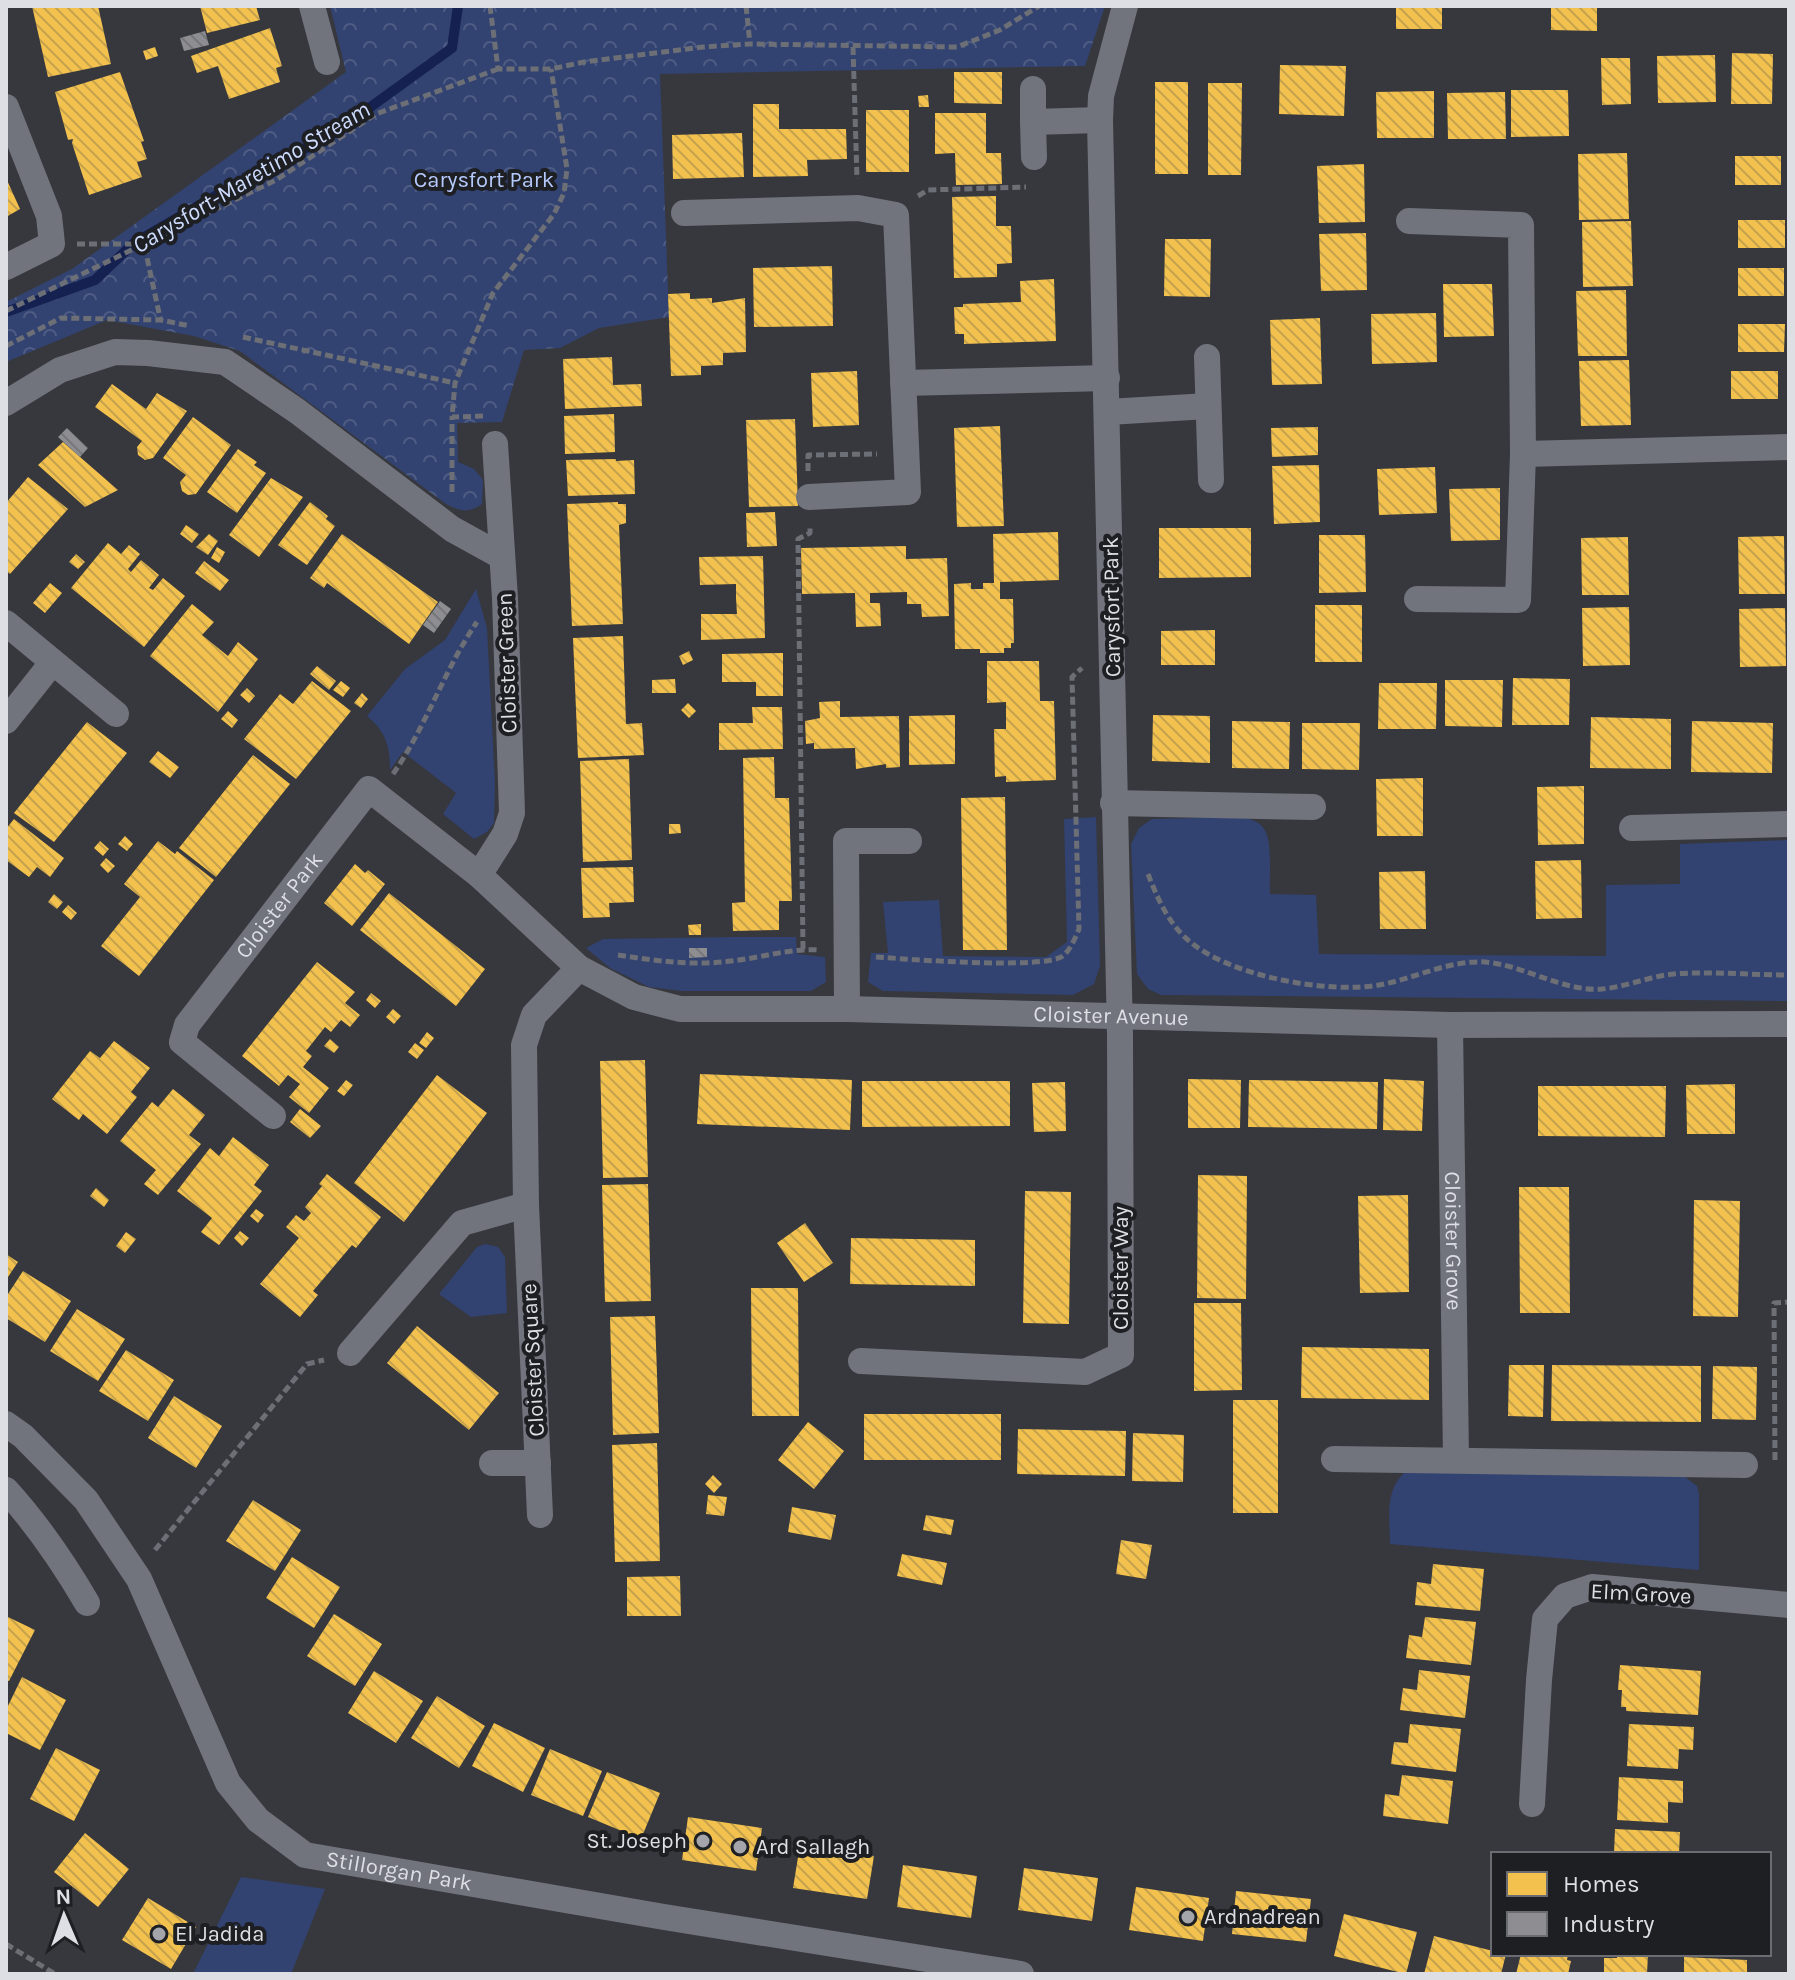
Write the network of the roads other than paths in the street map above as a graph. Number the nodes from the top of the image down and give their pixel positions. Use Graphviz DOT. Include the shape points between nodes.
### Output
graph roads {
  1 [pos="312,6"];
  2 [pos="1125,6"];
  3 [pos="327,62"];
  4 [pos="1033,89"];
  5 [pos="6,107"];
  6 [pos="1100,120"];
  7 [pos="1033,122"];
  8 [pos="1034,157"];
  9 [pos="684,213"];
  10 [pos="1409,221"];
  11 [pos="6,267"];
  12 [pos="1207,357"];
  13 [pos="1107,378"];
  14 [pos="903,383"];
  15 [pos="6,403"];
  16 [pos="1208,406"];
  17 [pos="1108,412"];
  18 [pos="495,444"];
  19 [pos="1789,447"];
  20 [pos="1523,454"];
  21 [pos="1211,480"];
  22 [pos="809,497"];
  23 [pos="501,556"];
  24 [pos="1417,599"];
  25 [pos="6,623"];
  26 [pos="52,663"];
  27 [pos="116,714"];
  28 [pos="6,721"];
  29 [pos="1113,803"];
  30 [pos="1313,807"];
  31 [pos="1789,824"];
  32 [pos="1632,828"];
  33 [pos="909,841"];
  34 [pos="479,875"];
  35 [pos="579,968"];
  36 [pos="847,1009"];
  37 [pos="1119,1015"];
  38 [pos="1789,1024"];
  39 [pos="1450,1025"];
  40 [pos="273,1116"];
  41 [pos="526,1205"];
  42 [pos="350,1353"];
  43 [pos="861,1361"];
  44 [pos="6,1424"];
  45 [pos="1334,1459"];
  46 [pos="1456,1459"];
  47 [pos="492,1463"];
  48 [pos="538,1463"];
  49 [pos="1745,1465"];
  50 [pos="6,1490"];
  51 [pos="540,1515"];
  52 [pos="87,1603"];
  53 [pos="1789,1605"];
  54 [pos="1532,1804"];
  55 [pos="1021,1974"];
  1 -- 3 [label="street"];
  2 -- 6 [label="street, Carysfort Park" via="1101,96"];
  4 -- 7 [label="street"];
  5 -- 11 [label="street" via="49,216 52,244"];
  6 -- 7 [label="street"];
  6 -- 13 [label="street, Carysfort Park"];
  7 -- 8 [label="street"];
  9 -- 14 [label="street" via="858,208 896,215"];
  10 -- 20 [label="street" via="1521,225"];
  12 -- 16 [label="street"];
  13 -- 14 [label="street"];
  13 -- 17 [label="street, Carysfort Park"];
  14 -- 22 [label="street" via="908,492"];
  15 -- 23 [label="street" via="60,370 115,352 225,362 452,529"];
  16 -- 17 [label="street"];
  16 -- 21 [label="street"];
  17 -- 29 [label="street, Carysfort Park"];
  18 -- 23 [label="street, Cloister Green"];
  19 -- 20 [label="street"];
  20 -- 24 [label="street" via="1518,600"];
  23 -- 34 [label="street, Cloister Green" via="512,813"];
  25 -- 26 [label="street"];
  26 -- 27 [label="street"];
  26 -- 28 [label="street"];
  29 -- 30 [label="street"];
  29 -- 37 [label="street, Carysfort Park"];
  31 -- 32 [label="street"];
  33 -- 36 [label="street" via="846,841"];
  34 -- 35 [label="street, Cloister Avenue"];
  34 -- 40 [label="street, Cloister Park" via="369,789 187,1025 182,1042"];
  35 -- 36 [label="street, Cloister Avenue" via="634,997 680,1009"];
  35 -- 41 [label="street, Cloister Square" via="534,1015 524,1045"];
  36 -- 37 [label="street, Cloister Avenue"];
  37 -- 39 [label="street, Cloister Avenue"];
  37 -- 43 [label="street, Cloister Way" via="1121,1355 1085,1372"];
  38 -- 39 [label="street, Cloister Avenue"];
  39 -- 46 [label="street, Cloister Grove"];
  41 -- 42 [label="street" via="462,1223"];
  41 -- 48 [label="street, Cloister Square"];
  44 -- 55 [label="street, Stillorgan Park" via="86,1500 139,1579 228,1783 258,1820 305,1855"];
  45 -- 46 [label="street"];
  46 -- 49 [label="street"];
  47 -- 48 [label="street"];
  48 -- 51 [label="street, Cloister Square"];
  50 -- 52 [label="street" via="58,1554"];
  53 -- 54 [label="street, Elm Grove" via="1592,1587 1565,1596 1545,1619"];
}
